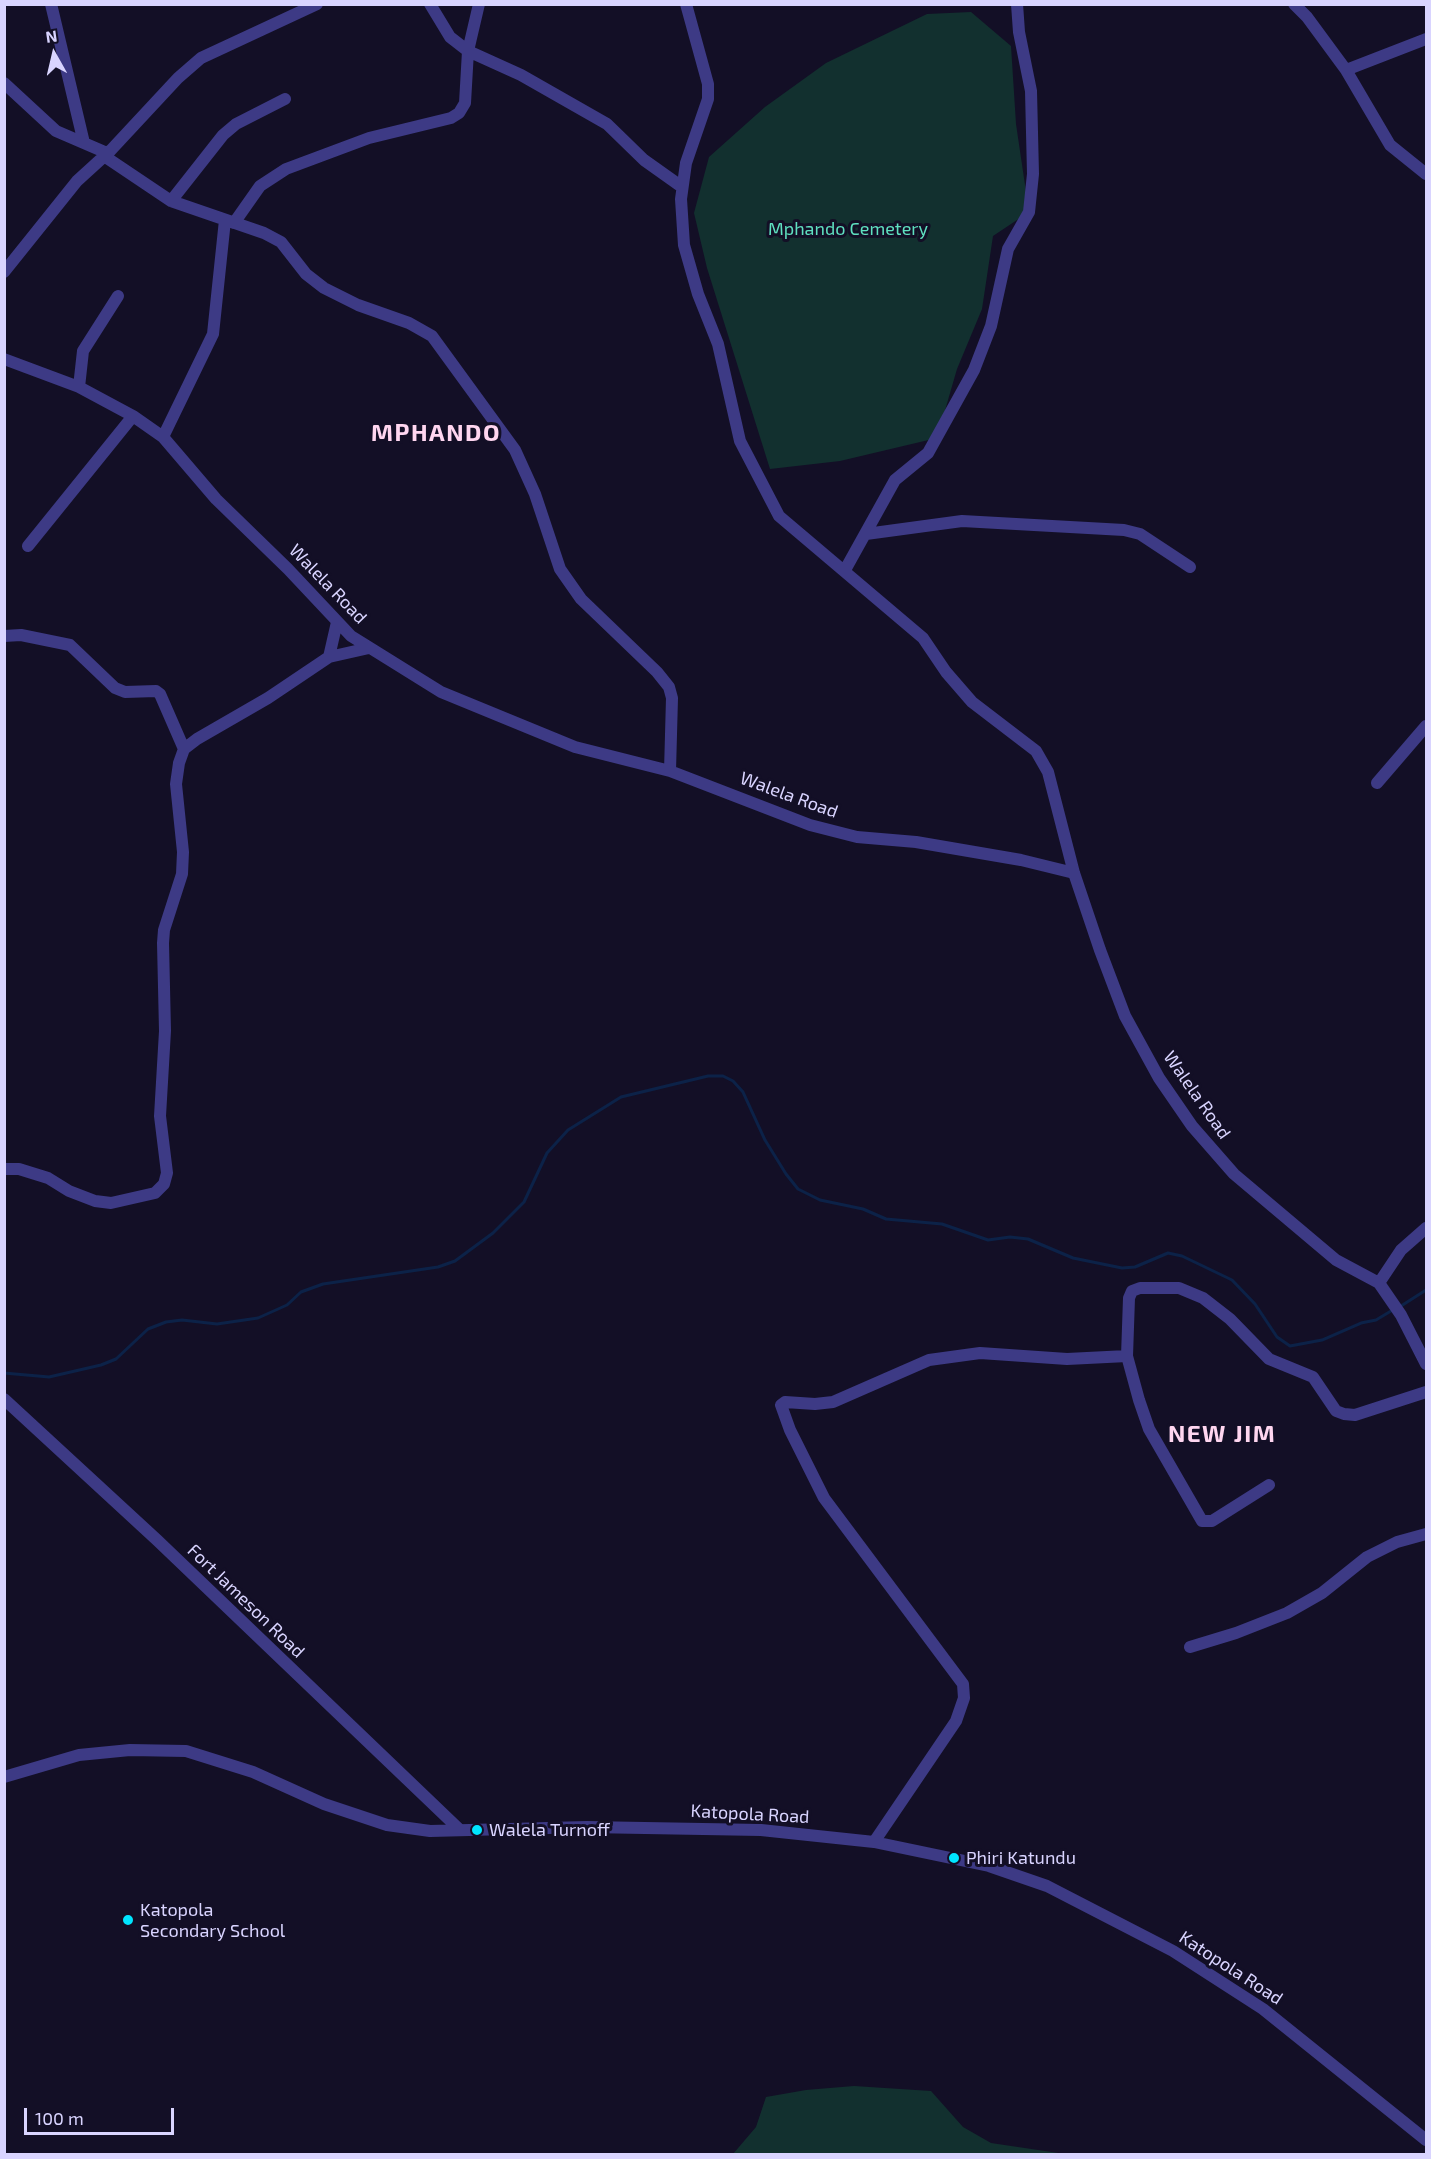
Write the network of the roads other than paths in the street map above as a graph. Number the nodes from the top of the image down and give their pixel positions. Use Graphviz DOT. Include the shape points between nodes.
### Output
graph roads {
  1 [pos="51,4"];
  2 [pos="430,4"];
  3 [pos="479,4"];
  4 [pos="686,4"];
  5 [pos="1017,4"];
  6 [pos="1294,4"];
  7 [pos="312,5"];
  8 [pos="1426,39"];
  9 [pos="468,51"];
  10 [pos="1346,70"];
  11 [pos="4,83"];
  12 [pos="285,99"];
  13 [pos="84,143"];
  14 [pos="105,155"];
  15 [pos="1426,174"];
  16 [pos="682,188"];
  17 [pos="171,201"];
  18 [pos="230,222"];
  19 [pos="4,272"];
  20 [pos="118,296"];
  21 [pos="4,359"];
  22 [pos="79,387"];
  23 [pos="133,416"];
  24 [pos="163,437"];
  25 [pos="866,534"];
  26 [pos="28,546"];
  27 [pos="1190,567"];
  28 [pos="845,570"];
  29 [pos="337,622"];
  30 [pos="4,636"];
  31 [pos="369,648"];
  32 [pos="329,657"];
  33 [pos="1426,726"];
  34 [pos="184,749"];
  35 [pos="670,771"];
  36 [pos="1377,783"];
  37 [pos="1074,873"];
  38 [pos="4,1169"];
  39 [pos="1426,1228"];
  40 [pos="1379,1283"];
  41 [pos="1127,1356"];
  42 [pos="1426,1364"];
  43 [pos="1426,1392"];
  44 [pos="4,1399"];
  45 [pos="1269,1485"];
  46 [pos="1426,1534"];
  47 [pos="1190,1647"];
  48 [pos="4,1777"];
  49 [pos="460,1830"];
  50 [pos="874,1842"];
  51 [pos="1426,2140"];
  1 -- 13 [label="street"];
  2 -- 9 [label="street" via="450,38"];
  3 -- 9 [label="street"];
  4 -- 16 [label="street" via="708,84 708,99 686,163"];
  5 -- 25 [label="street" via="1031,92 1033,174 1029,212 1008,249 991,326 974,370 928,453 895,480"];
  6 -- 10 [label="street"];
  7 -- 14 [label="street" via="201,58"];
  8 -- 10 [label="street"];
  9 -- 16 [label="street" via="521,75 607,124 644,160"];
  9 -- 18 [label="street" via="465,103 459,113 369,138 286,169 260,186"];
  10 -- 15 [label="street" via="1390,145"];
  11 -- 13 [label="street" via="56,131"];
  12 -- 17 [label="street" via="223,135"];
  13 -- 14 [label="street"];
  14 -- 17 [label="street"];
  14 -- 19 [label="street" via="76,181"];
  16 -- 28 [label="street" via="688,264 718,344 740,441 779,516"];
  17 -- 18 [label="street"];
  18 -- 24 [label="street" via="213,334"];
  18 -- 35 [label="street" via="281,242 306,274 324,288 408,323 432,336 446,352 515,450 535,494 560,569 581,599 669,687"];
  20 -- 22 [label="street" via="83,351"];
  21 -- 22 [label="street, Walela Road"];
  22 -- 23 [label="street, Walela Road"];
  23 -- 24 [label="street, Walela Road"];
  23 -- 26 [label="street"];
  24 -- 29 [label="street, Walela Road" via="209,491"];
  25 -- 27 [label="street" via="962,521 1124,531 1140,534"];
  25 -- 28 [label="street"];
  28 -- 37 [label="street" via="923,638 972,702 1036,751 1048,772"];
  29 -- 31 [label="street, Walela Road"];
  29 -- 32 [label="street"];
  30 -- 34 [label="street" via="21,635 70,645 115,688 125,692 156,691"];
  31 -- 32 [label="street"];
  31 -- 35 [label="street, Walela Road" via="441,692 504,719 575,747"];
  32 -- 34 [label="street"];
  33 -- 36 [label="street"];
  34 -- 38 [label="street" via="176,784 182,874 163,944 165,1031 160,1116 167,1173 164,1184 155,1193 111,1203 69,1191 48,1178 19,1169"];
  35 -- 37 [label="street, Walela Road" via="810,825 857,837 916,842"];
  37 -- 40 [label="street, Walela Road" via="1125,1016 1159,1078 1192,1126 1234,1174 1270,1206 1336,1260"];
  39 -- 40 [label="street" via="1401,1251"];
  40 -- 42 [label="street, Walela Road"];
  41 -- 43 [label="street" via="1132,1291 1179,1288 1203,1298 1230,1319 1269,1359 1312,1377 1336,1411 1355,1415"];
  41 -- 45 [label="street" via="1149,1429 1202,1521 1212,1521"];
  41 -- 50 [label="street" via="1067,1359 980,1353 929,1360 833,1402 781,1404 824,1498 963,1684 964,1698 956,1720"];
  44 -- 49 [label="street, Fort Jameson Road"];
  46 -- 47 [label="street" via="1397,1542 1367,1557 1322,1593 1287,1612"];
  48 -- 49 [label="street, Katopola Road" via="79,1755 130,1750 186,1751 253,1772 324,1804 387,1825 430,1831"];
  49 -- 50 [label="street, Katopola Road" via="761,1830"];
  50 -- 51 [label="street, Katopola Road" via="989,1866 1030,1880 1135,1930 1263,2009"];
}
